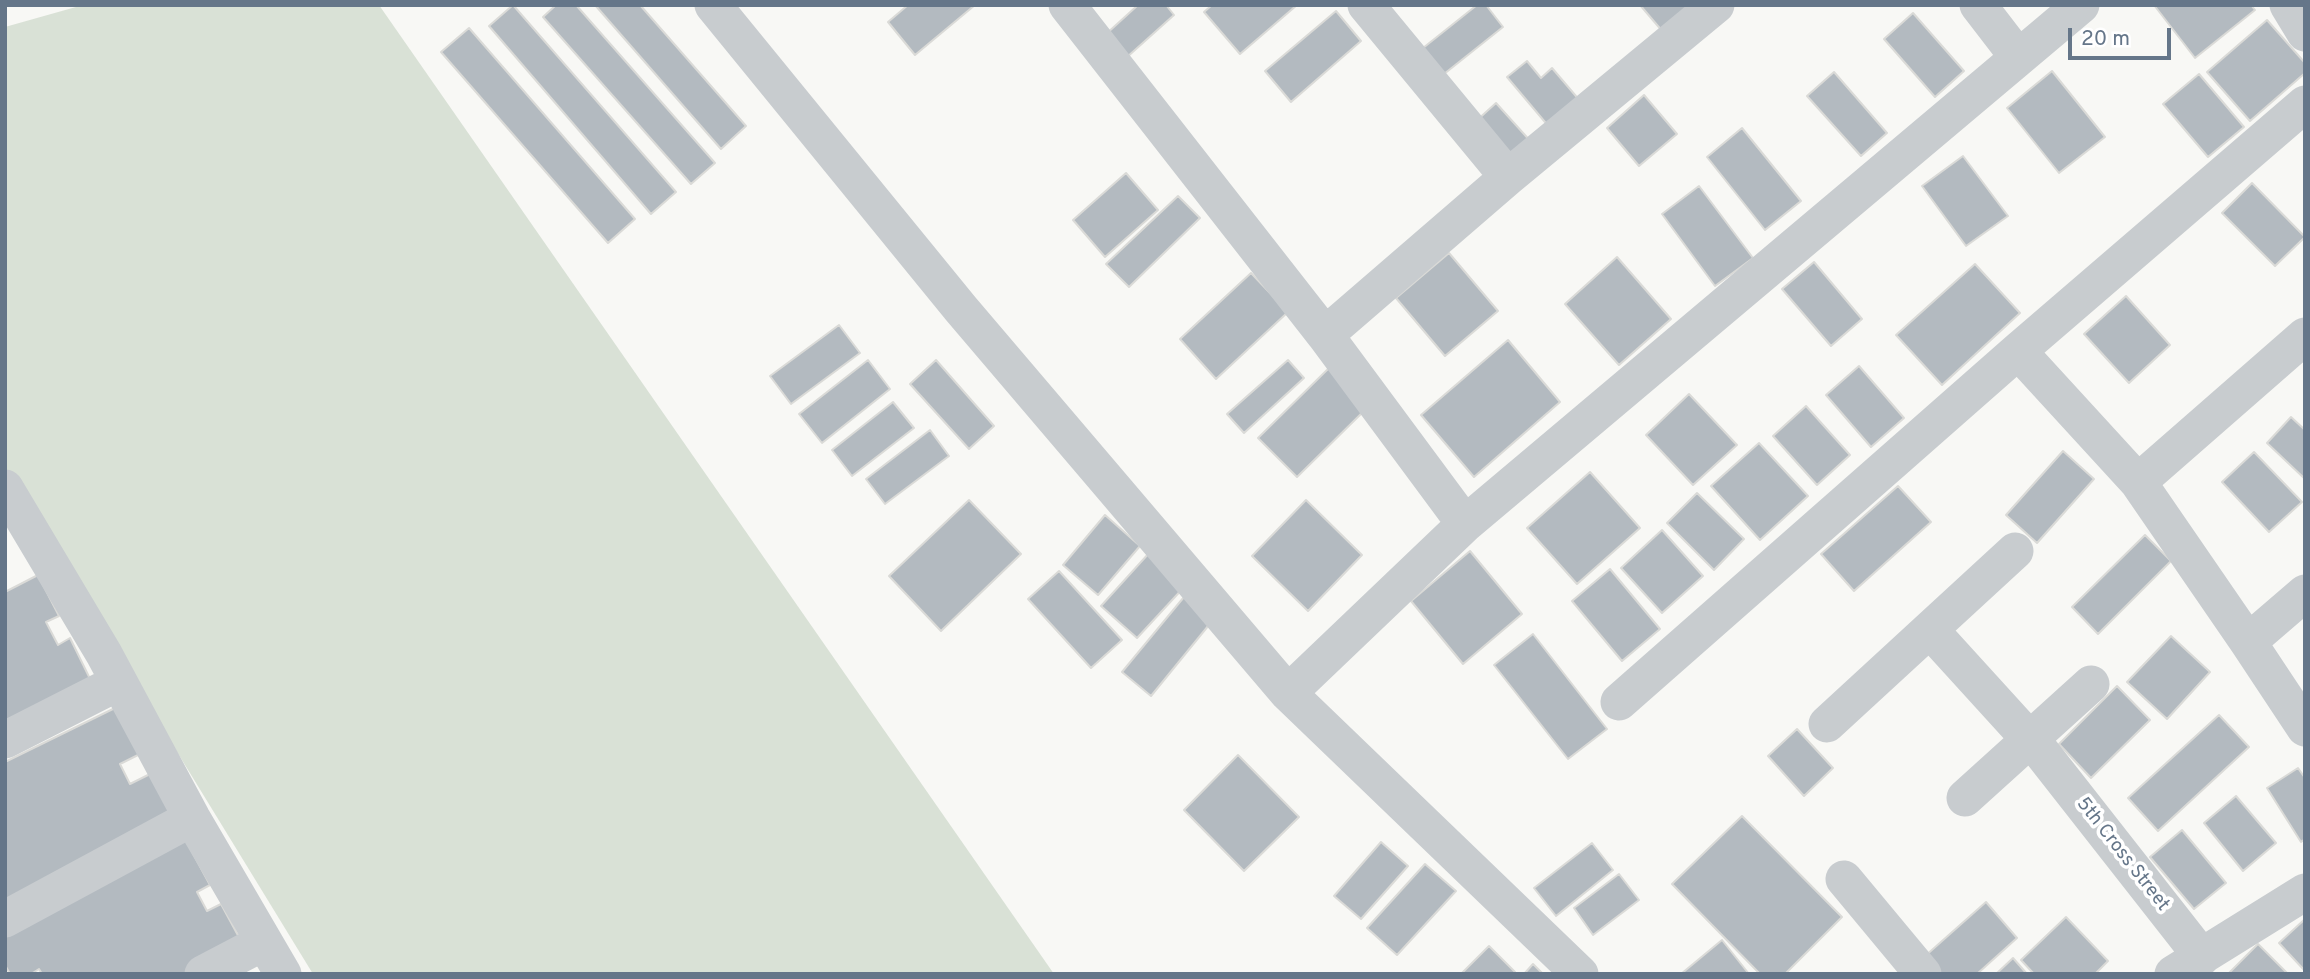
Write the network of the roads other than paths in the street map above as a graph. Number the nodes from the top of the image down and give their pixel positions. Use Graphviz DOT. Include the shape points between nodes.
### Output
graph roads {
  1 [pos="713,5"];
  2 [pos="1067,5"];
  3 [pos="1366,5"];
  4 [pos="1716,5"];
  5 [pos="1979,5"];
  6 [pos="2081,5"];
  7 [pos="2288,5"];
  8 [pos="2305,33"];
  9 [pos="2018,57"];
  10 [pos="2305,104"];
  11 [pos="1508,177"];
  12 [pos="1325,335"];
  13 [pos="2305,337"];
  14 [pos="2018,351"];
  15 [pos="2137,482"];
  16 [pos="5,488"];
  17 [pos="1465,524"];
  18 [pos="18,540"];
  19 [pos="2015,551"];
  20 [pos="2305,593"];
  21 [pos="1931,631"];
  22 [pos="2248,642"];
  23 [pos="119,682"];
  24 [pos="2091,684"];
  25 [pos="1288,693"];
  26 [pos="1619,702"];
  27 [pos="1827,724"];
  28 [pos="2305,728"];
  29 [pos="5,740"];
  30 [pos="2035,746"];
  31 [pos="1965,798"];
  32 [pos="192,818"];
  33 [pos="1844,879"];
  34 [pos="2305,892"];
  35 [pos="5,919"];
  36 [pos="264,943"];
  37 [pos="2188,965"];
  38 [pos="203,974"];
  39 [pos="283,974"];
  40 [pos="1580,974"];
  41 [pos="1923,974"];
  1 -- 25 [label="street" via="961,309"];
  2 -- 12 [label="street"];
  3 -- 11 [label="street"];
  4 -- 11 [label="street"];
  5 -- 9 [label="street"];
  6 -- 9 [label="street"];
  7 -- 8 [label="street"];
  9 -- 17 [label="street"];
  10 -- 14 [label="street"];
  11 -- 12 [label="street"];
  12 -- 17 [label="street"];
  13 -- 15 [label="street"];
  14 -- 15 [label="street"];
  14 -- 26 [label="street"];
  15 -- 22 [label="street"];
  16 -- 18 [label="street"];
  17 -- 25 [label="street"];
  18 -- 23 [label="street"];
  19 -- 21 [label="street"];
  20 -- 22 [label="street"];
  21 -- 27 [label="street"];
  21 -- 30 [label="street, 5th Cross Street"];
  22 -- 28 [label="street"];
  23 -- 29 [label="street"];
  23 -- 32 [label="street"];
  24 -- 30 [label="street"];
  25 -- 40 [label="street"];
  30 -- 31 [label="street"];
  30 -- 37 [label="street, 5th Cross Street"];
  32 -- 35 [label="street"];
  32 -- 36 [label="street"];
  33 -- 41 [label="street"];
  34 -- 37 [label="street"];
  36 -- 38 [label="street"];
  36 -- 39 [label="street"];
}
